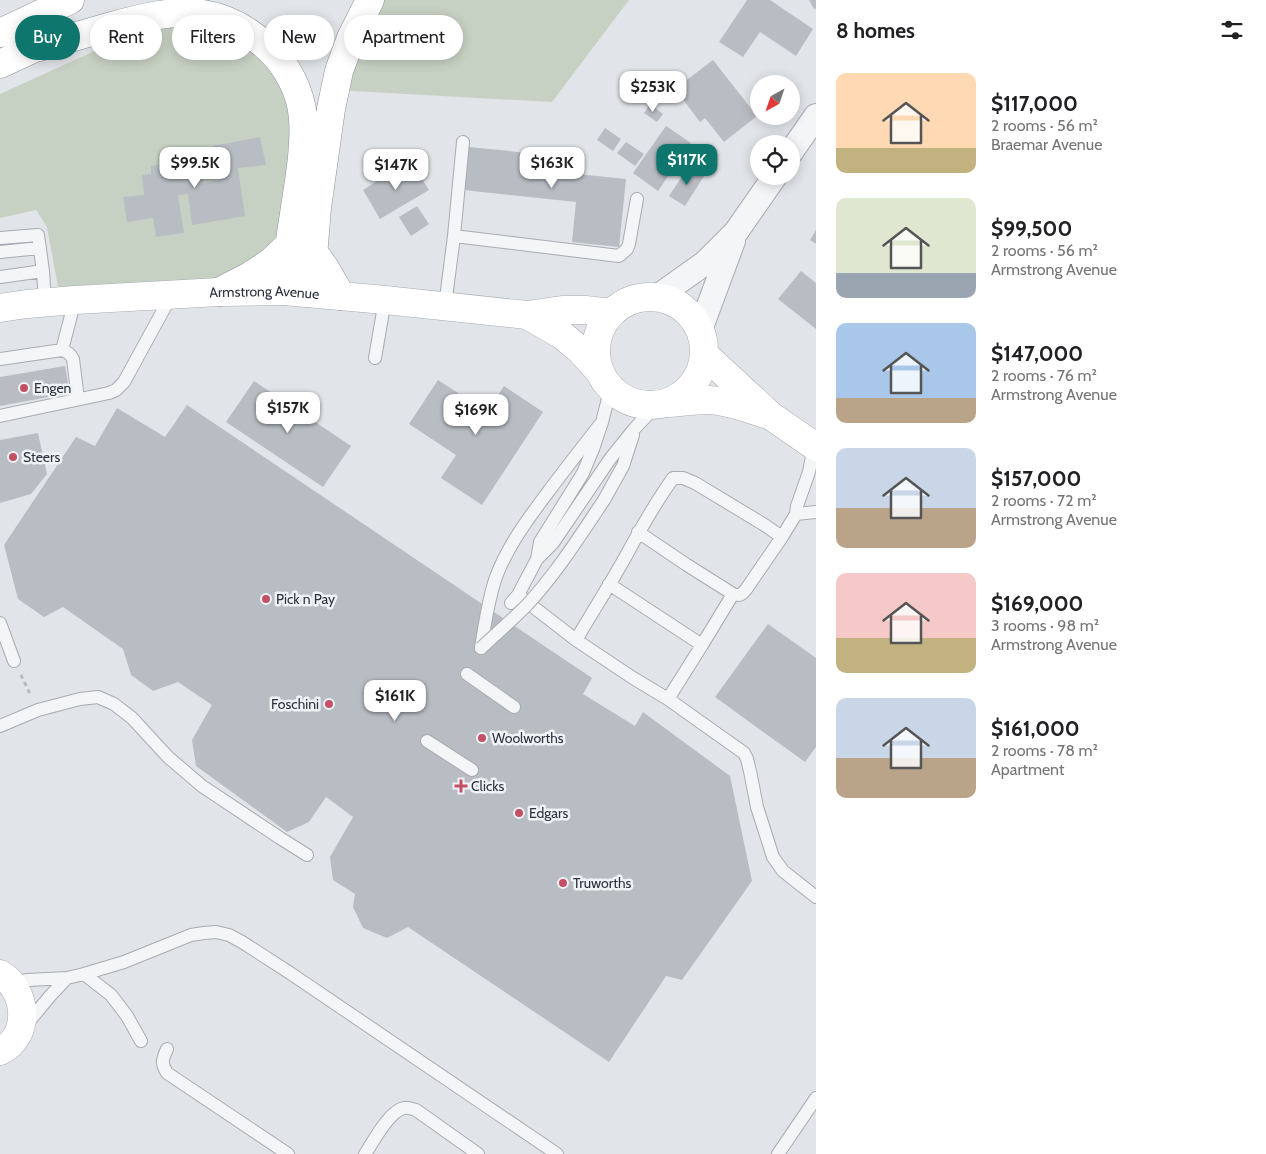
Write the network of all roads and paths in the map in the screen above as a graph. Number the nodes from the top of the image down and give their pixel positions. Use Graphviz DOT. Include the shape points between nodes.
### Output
graph roads {
  1 [pos="70,0"];
  2 [pos="136,0"];
  3 [pos="370,0"];
  4 [pos="80,27"];
  5 [pos="0,32"];
  6 [pos="80,36"];
  7 [pos="15,57"];
  8 [pos="0,64"];
  9 [pos="816,116"];
  10 [pos="800,139"];
  11 [pos="463,142"];
  12 [pos="768,185"];
  13 [pos="637,199"];
  14 [pos="736,232"];
  15 [pos="454,236"];
  16 [pos="0,238"];
  17 [pos="40,248"];
  18 [pos="301,248"];
  19 [pos="0,252"];
  20 [pos="43,271"];
  21 [pos="0,277"];
  22 [pos="219,292"];
  23 [pos="297,292"];
  24 [pos="171,296"];
  25 [pos="341,296"];
  26 [pos="657,297"];
  27 [pos="75,300"];
  28 [pos="385,300"];
  29 [pos="45,303"];
  30 [pos="445,306"];
  31 [pos="0,308"];
  32 [pos="612,313"];
  33 [pos="527,315"];
  34 [pos="702,343"];
  35 [pos="62,350"];
  36 [pos="375,358"];
  37 [pos="0,359"];
  38 [pos="603,378"];
  39 [pos="78,399"];
  40 [pos="662,404"];
  41 [pos="0,416"];
  42 [pos="771,416"];
  43 [pos="602,422"];
  44 [pos="635,428"];
  45 [pos="815,446"];
  46 [pos="816,512"];
  47 [pos="796,514"];
  48 [pos="638,532"];
  49 [pos="782,537"];
  50 [pos="537,559"];
  51 [pos="609,584"];
  52 [pos="733,594"];
  53 [pos="0,623"];
  54 [pos="576,640"];
  55 [pos="702,645"];
  56 [pos="14,661"];
  57 [pos="466,674"];
  58 [pos="668,699"];
  59 [pos="514,707"];
  60 [pos="38,710"];
  61 [pos="0,726"];
  62 [pos="427,741"];
  63 [pos="472,770"];
  64 [pos="307,855"];
  65 [pos="816,897"];
  66 [pos="4,973"];
  67 [pos="84,974"];
  68 [pos="68,978"];
  69 [pos="21,1031"];
  70 [pos="141,1042"];
  71 [pos="167,1049"];
  72 [pos="0,1051"];
  73 [pos="816,1098"];
  74 [pos="288,1154"];
  75 [pos="365,1154"];
  76 [pos="478,1154"];
  77 [pos="557,1154"];
  78 [pos="778,1154"];
  1 -- 5 [label="main road"];
  2 -- 4 [label="main road"];
  3 -- 18 [label="main road" via="339,71 317,208"];
  6 -- 18 [label="main road" via="144,18 176,13 201,14 242,27 274,53 298,94 303,117"];
  7 -- 8 [label="main road"];
  9 -- 10 [label="street"];
  11 -- 15 [label="lane"];
  12 -- 14 [label="street"];
  13 -- 15 [label="lane" via="629,244 619,256"];
  14 -- 26 [label="street" via="705,263"];
  14 -- 34 [label="street"];
  15 -- 30 [label="lane"];
  16 -- 17 [label="lane" via="38,235"];
  17 -- 19 [label="lane"];
  17 -- 20 [label="lane"];
  18 -- 22 [label="main road"];
  18 -- 23 [label="main road"];
  18 -- 25 [label="main road" via="325,268"];
  20 -- 21 [label="lane"];
  20 -- 29 [label="lane"];
  22 -- 23 [label="main road, Armstrong Avenue"];
  22 -- 24 [label="main road, Armstrong Avenue"];
  23 -- 25 [label="main road, Armstrong Avenue"];
  24 -- 27 [label="main road, Armstrong Avenue"];
  24 -- 39 [label="lane" via="120,387"];
  25 -- 28 [label="main road, Armstrong Avenue"];
  26 -- 32 [label="main road" via="627,302"];
  26 -- 34 [label="main road" via="678,305 691,316"];
  27 -- 29 [label="main road, Armstrong Avenue"];
  27 -- 35 [label="lane"];
  28 -- 30 [label="main road, Armstrong Avenue"];
  28 -- 36 [label="lane"];
  29 -- 31 [label="main road, Armstrong Avenue"];
  30 -- 33 [label="main road, Armstrong Avenue"];
  32 -- 33 [label="main road, Armstrong Avenue" via="562,310"];
  32 -- 38 [label="main road" via="597,340 596,356"];
  33 -- 38 [label="main road, Armstrong Avenue" via="562,335 580,350"];
  34 -- 40 [label="main road" via="699,375 687,392"];
  34 -- 42 [label="main road"];
  35 -- 37 [label="lane"];
  35 -- 39 [label="lane" via="67,351 72,359"];
  38 -- 40 [label="main road" via="620,396 637,404"];
  38 -- 43 [label="lane" via="608,395"];
  39 -- 41 [label="lane"];
  40 -- 42 [label="main road" via="710,400"];
  40 -- 44 [label="lane"];
  42 -- 45 [label="main road"];
  43 -- 44 [label="lane, bridge" via="507,552 489,600 481,648 526,606 562,562 623,466"];
  43 -- 50 [label="lane" via="583,473 540,542"];
  44 -- 50 [label="lane" via="553,543"];
  45 -- 47 [label="lane"];
  46 -- 47 [label="lane"];
  47 -- 49 [label="lane"];
  48 -- 49 [label="lane" via="673,478 683,478"];
  48 -- 51 [label="lane"];
  48 -- 52 [label="lane"];
  49 -- 52 [label="lane" via="742,594"];
  50 -- 54 [label="lane" via="515,599"];
  51 -- 54 [label="lane"];
  51 -- 55 [label="lane"];
  52 -- 55 [label="lane"];
  53 -- 56 [label="lane"];
  54 -- 58 [label="lane"];
  55 -- 58 [label="lane"];
  56 -- 60 [label="path"];
  57 -- 59 [label="lane"];
  58 -- 65 [label="lane" via="744,753 773,857 783,871"];
  60 -- 61 [label="lane"];
  60 -- 64 [label="lane" via="80,699 98,698 114,704 132,718 185,773"];
  62 -- 63 [label="lane"];
  66 -- 68 [label="lane" via="28,980"];
  66 -- 69 [label="main road" via="23,1010"];
  67 -- 68 [label="lane"];
  67 -- 70 [label="lane" via="110,995 127,1016"];
  67 -- 77 [label="lane" via="191,935 216,932 229,935"];
  68 -- 69 [label="lane"];
  69 -- 72 [label="main road"];
  71 -- 74 [label="lane" via="162,1065 167,1073"];
  73 -- 78 [label="lane"];
  75 -- 76 [label="lane" via="388,1120 406,1107 416,1110"];
}
